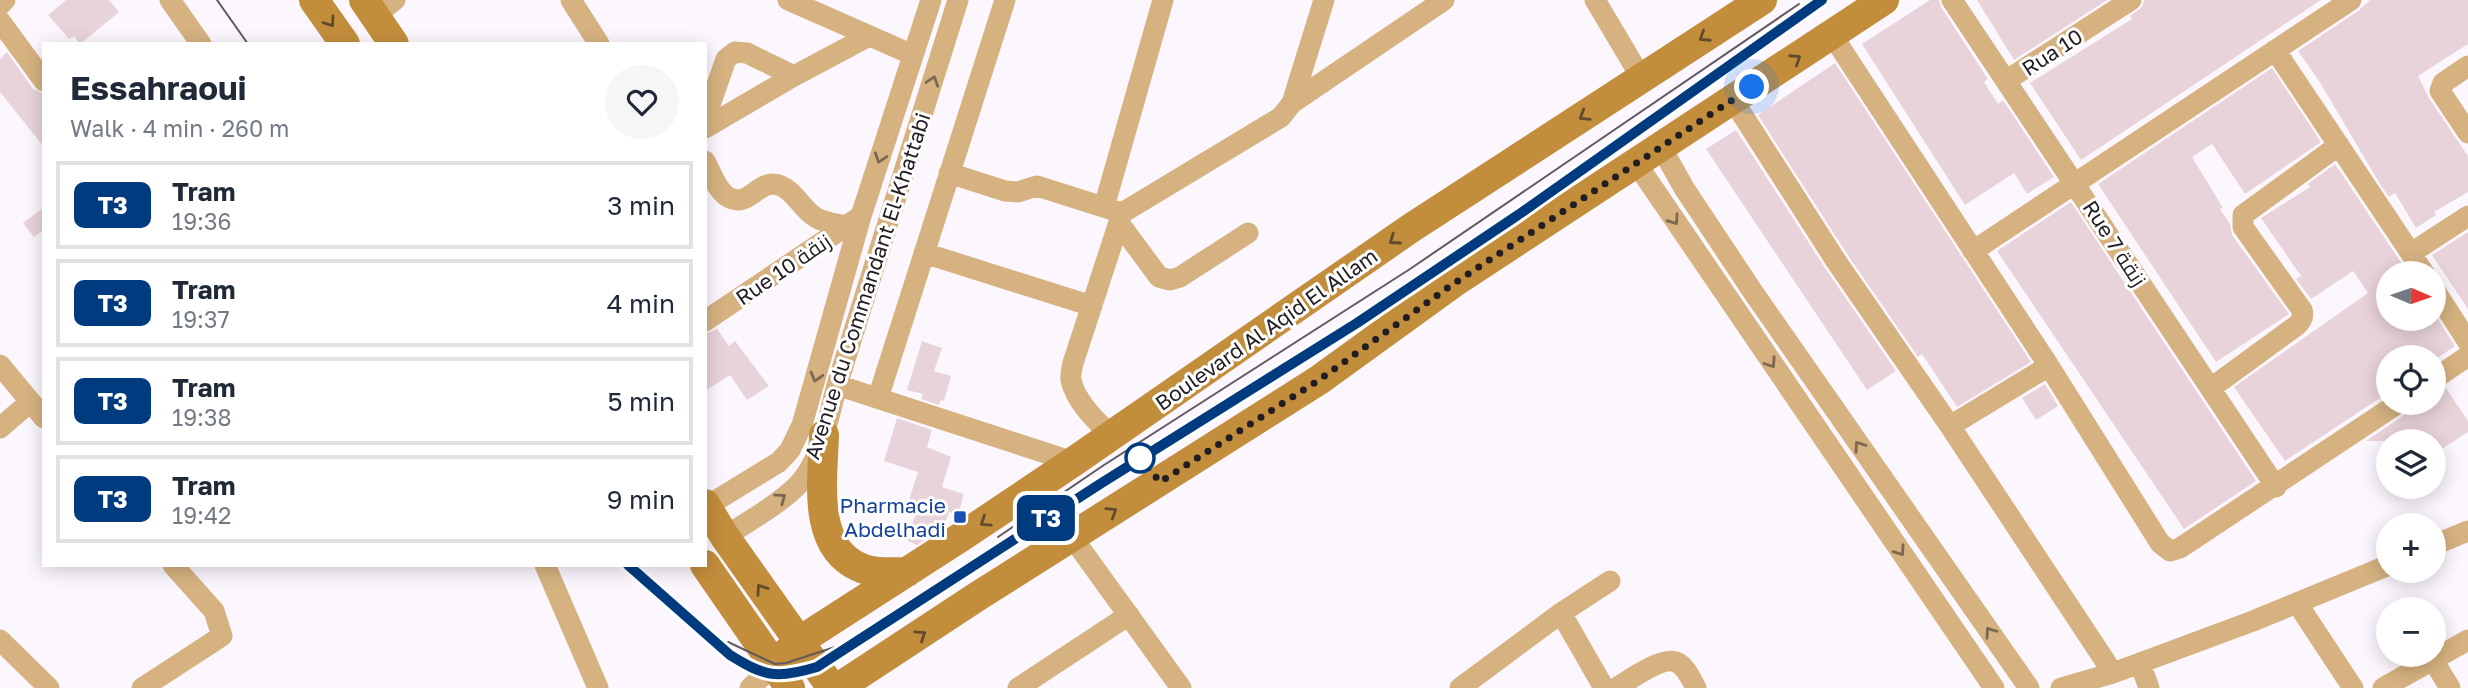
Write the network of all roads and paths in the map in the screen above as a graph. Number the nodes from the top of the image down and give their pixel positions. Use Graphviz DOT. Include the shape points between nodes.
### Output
graph roads {
  1 [pos="5,0"];
  2 [pos="170,0"];
  3 [pos="314,0"];
  4 [pos="571,0"];
  5 [pos="790,0"];
  6 [pos="931,0"];
  7 [pos="958,0"];
  8 [pos="1004,0"];
  9 [pos="1163,0"];
  10 [pos="1324,0"];
  11 [pos="1444,0"];
  12 [pos="1595,0"];
  13 [pos="1762,0"];
  14 [pos="1884,0"];
  15 [pos="1952,0"];
  16 [pos="2131,0"];
  17 [pos="2341,3"];
  18 [pos="0,5"];
  19 [pos="378,5"];
  20 [pos="0,21"];
  21 [pos="1832,35"];
  22 [pos="869,36"];
  23 [pos="200,42"];
  24 [pos="344,42"];
  25 [pos="393,42"];
  26 [pos="598,42"];
  27 [pos="2275,50"];
  28 [pos="913,55"];
  29 [pos="2468,66"];
  30 [pos="794,76"];
  31 [pos="42,78"];
  32 [pos="1642,79"];
  33 [pos="2007,80"];
  34 [pos="1733,100"];
  35 [pos="1292,103"];
  36 [pos="707,113"];
  37 [pos="707,127"];
  38 [pos="2468,134"];
  39 [pos="2339,145"];
  40 [pos="1661,147"];
  41 [pos="1636,163"];
  42 [pos="707,165"];
  43 [pos="949,173"];
  44 [pos="2075,182"];
  45 [pos="1115,214"];
  46 [pos="2468,216"];
  47 [pos="854,221"];
  48 [pos="1248,233"];
  49 [pos="1973,251"];
  50 [pos="2412,253"];
  51 [pos="924,254"];
  52 [pos="2417,261"];
  53 [pos="1092,306"];
  54 [pos="2446,308"];
  55 [pos="707,320"];
  56 [pos="2468,342"];
  57 [pos="2468,356"];
  58 [pos="0,366"];
  59 [pos="2049,366"];
  60 [pos="2446,371"];
  61 [pos="837,385"];
  62 [pos="2211,388"];
  63 [pos="878,398"];
  64 [pos="37,410"];
  65 [pos="2381,415"];
  66 [pos="1950,426"];
  67 [pos="0,428"];
  68 [pos="824,435"];
  69 [pos="1112,436"];
  70 [pos="1073,462"];
  71 [pos="2276,486"];
  72 [pos="707,504"];
  73 [pos="707,507"];
  74 [pos="2468,531"];
  75 [pos="725,537"];
  76 [pos="1072,537"];
  77 [pos="2446,540"];
  78 [pos="175,567"];
  79 [pos="546,567"];
  80 [pos="706,567"];
  81 [pos="2376,570"];
  82 [pos="907,572"];
  83 [pos="1610,581"];
  84 [pos="2297,603"];
  85 [pos="1561,613"];
  86 [pos="1129,615"];
  87 [pos="0,640"];
  88 [pos="2468,640"];
  89 [pos="798,642"];
  90 [pos="2446,652"];
  91 [pos="2140,663"];
  92 [pos="2420,667"];
  93 [pos="2436,667"];
  94 [pos="2113,673"];
  95 [pos="782,676"];
  96 [pos="1174,686"];
  97 [pos="2347,686"];
  98 [pos="49,688"];
  99 [pos="142,688"];
  100 [pos="597,688"];
  101 [pos="750,688"];
  102 [pos="832,688"];
  103 [pos="838,688"];
  104 [pos="1017,688"];
  105 [pos="1460,688"];
  106 [pos="1604,688"];
  107 [pos="1616,688"];
  108 [pos="1696,688"];
  109 [pos="1994,688"];
  110 [pos="2029,688"];
  111 [pos="2061,688"];
  112 [pos="2149,688"];
  113 [pos="2383,688"];
  114 [pos="2450,688"];
  1 -- 18 [label="street"];
  2 -- 23 [label="street"];
  3 -- 24 [label="main road, one-way"];
  4 -- 26 [label="street"];
  5 -- 22 [label="street"];
  6 -- 28 [label="street, Avenue du Commandant El-Khattabi"];
  61 -- 7 [label="street, Avenue du Commandant El-Khattabi, one-way"];
  8 -- 43 [label="street"];
  9 -- 45 [label="street"];
  10 -- 35 [label="street"];
  11 -- 35 [label="street"];
  12 -- 32 [label="street"];
  13 -- 32 [label="main road, Boulevard Al Aqid El Allam, one-way"];
  14 -- 21 [label="main road"];
  15 -- 33 [label="street, Rue 7 زنقة"];
  16 -- 33 [label="street, Rua 10"];
  17 -- 27 [label="street"];
  19 -- 25 [label="main road"];
  20 -- 31 [label="street"];
  34 -- 21 [label="main road, one-way"];
  21 -- 49 [label="street"];
  22 -- 28 [label="street"];
  22 -- 30 [label="street"];
  27 -- 39 [label="street"];
  27 -- 44 [label="street"];
  28 -- 47 [label="street, Avenue du Commandant El-Khattabi, one-way"];
  29 -- 38 [label="street" via="2443,83 2440,91"];
  30 -- 36 [label="street" via="747,53 734,52 726,59"];
  30 -- 37 [label="street"];
  32 -- 69 [label="main road, Boulevard Al Aqid El Allam, one-way" via="1411,228"];
  33 -- 44 [label="street, Rue 7 زنقة"];
  34 -- 40 [label="main road"];
  34 -- 66 [label="street"];
  35 -- 45 [label="street" via="1281,117"];
  39 -- 50 [label="street"];
  39 -- 62 [label="street" via="2243,215 2244,227 2303,315 2296,326"];
  40 -- 41 [label="main road"];
  110 -- 40 [label="street, one-way" via="1760,302"];
  76 -- 41 [label="main road, one-way" via="1319,380 1453,284"];
  41 -- 109 [label="street, one-way"];
  42 -- 47 [label="street" via="723,194 732,200 744,200 772,184 795,196 815,217"];
  43 -- 45 [label="street" via="1006,191 1037,186"];
  43 -- 51 [label="street"];
  44 -- 49 [label="street"];
  44 -- 62 [label="street, Rue 7 زنقة"];
  45 -- 48 [label="street" via="1159,277 1170,280"];
  45 -- 53 [label="street"];
  46 -- 50 [label="street"];
  47 -- 55 [label="street, Rue 10 زنقة"];
  47 -- 72 [label="street, Avenue du Commandant El-Khattabi, one-way" via="802,425 790,450 767,471"];
  49 -- 59 [label="street"];
  50 -- 52 [label="street"];
  51 -- 53 [label="street"];
  51 -- 63 [label="street"];
  53 -- 69 [label="street" via="1070,378 1075,392"];
  54 -- 56 [label="street"];
  57 -- 60 [label="street"];
  58 -- 64 [label="street"];
  59 -- 66 [label="street"];
  59 -- 71 [label="street" via="2169,551"];
  61 -- 63 [label="street"];
  61 -- 68 [label="street, Avenue du Commandant El-Khattabi"];
  62 -- 71 [label="street, Rue 7 زنقة"];
  63 -- 70 [label="street"];
  64 -- 67 [label="street"];
  65 -- 71 [label="street"];
  66 -- 94 [label="street"];
  75 -- 68 [label="street, Avenue du Commandant El-Khattabi, one-way" via="797,486"];
  68 -- 82 [label="main road" via="824,513 835,549 858,567"];
  69 -- 70 [label="main road, Boulevard Al Aqid El Allam"];
  70 -- 82 [label="main road, Boulevard Al Aqid El Allam, one-way"];
  73 -- 75 [label="main road"];
  74 -- 77 [label="street"];
  89 -- 75 [label="main road, one-way"];
  76 -- 86 [label="street"];
  103 -- 76 [label="main road, one-way"];
  78 -- 99 [label="street" via="214,611 222,636"];
  79 -- 100 [label="street"];
  80 -- 95 [label="main road"];
  81 -- 84 [label="street"];
  82 -- 89 [label="main road, Boulevard Al Aqid El Allam"];
  83 -- 85 [label="street"];
  84 -- 91 [label="street"];
  84 -- 97 [label="street"];
  85 -- 105 [label="street"];
  85 -- 106 [label="street"];
  86 -- 96 [label="street"];
  86 -- 104 [label="street"];
  87 -- 98 [label="street"];
  88 -- 90 [label="street"];
  89 -- 95 [label="main road, Boulevard Al Aqid El Allam"];
  89 -- 102 [label="main road"];
  91 -- 94 [label="street"];
  91 -- 112 [label="street"];
  92 -- 113 [label="street"];
  93 -- 114 [label="street"];
  94 -- 111 [label="street"];
  95 -- 101 [label="street"];
  107 -- 108 [label="street" via="1667,661 1677,662 1687,671"];
}
